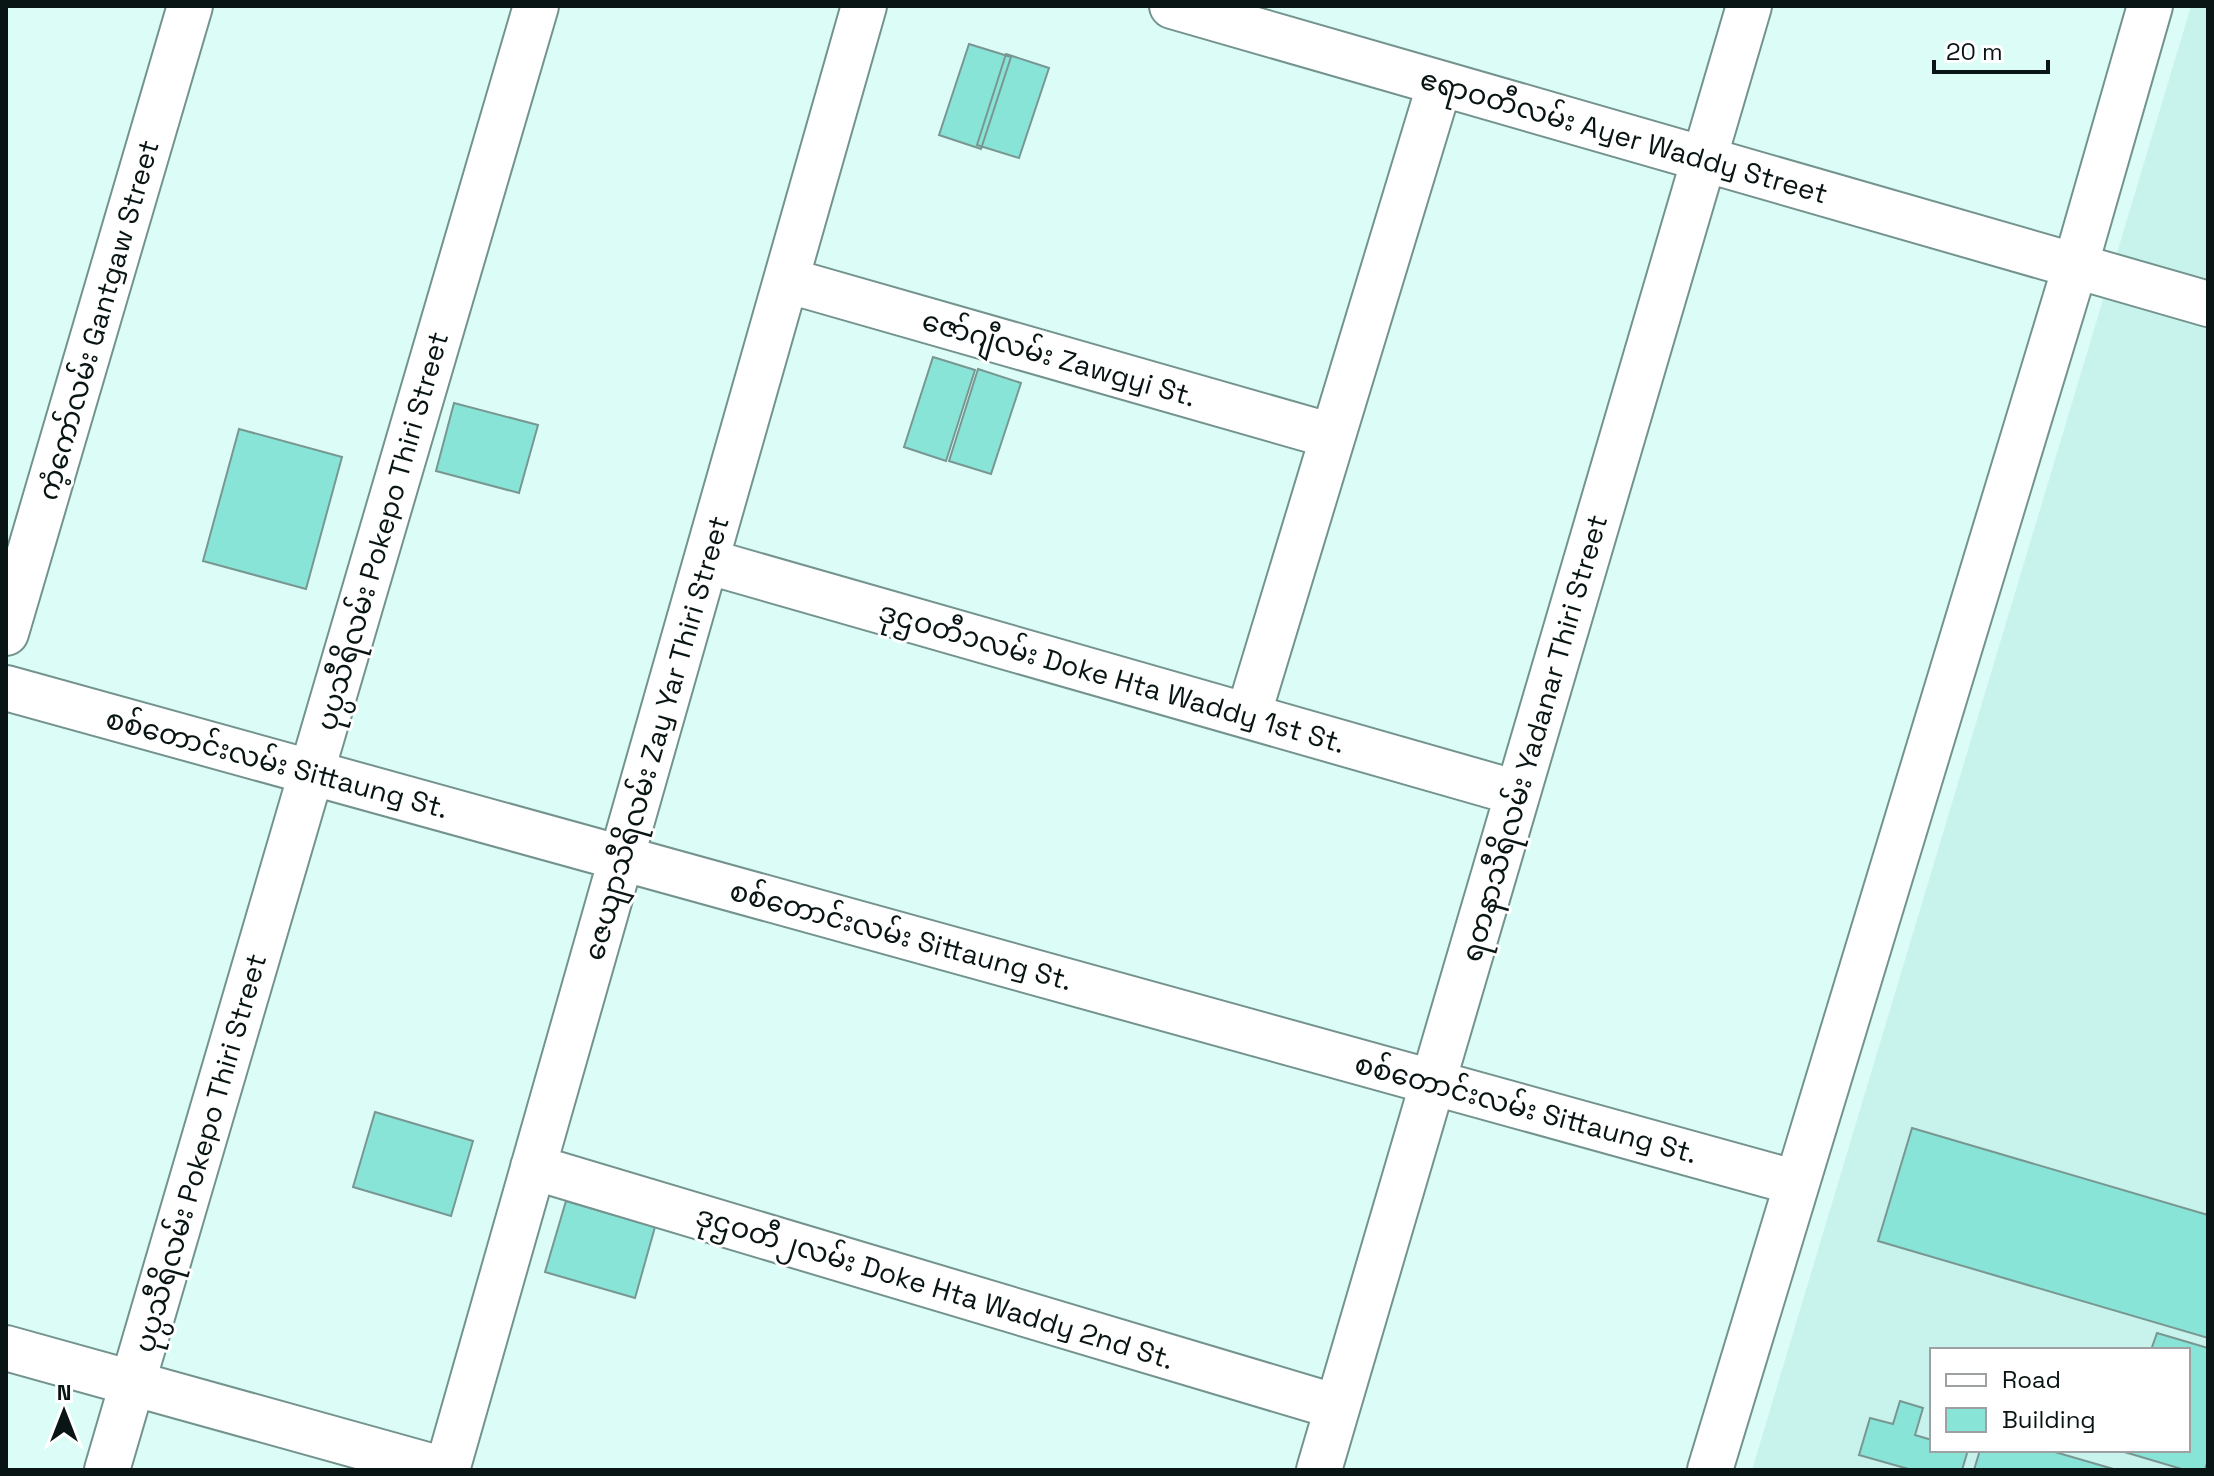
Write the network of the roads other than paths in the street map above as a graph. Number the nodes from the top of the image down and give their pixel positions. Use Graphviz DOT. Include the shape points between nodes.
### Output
graph roads {
  1 [pos="190,6"];
  2 [pos="536,6"];
  3 [pos="864,6"];
  4 [pos="1172,6"];
  5 [pos="1749,6"];
  6 [pos="2150,6"];
  7 [pos="1440,83"];
  8 [pos="1704,159"];
  9 [pos="2075,267"];
  10 [pos="786,280"];
  11 [pos="2208,304"];
  12 [pos="1332,436"];
  13 [pos="706,561"];
  14 [pos="6,633"];
  15 [pos="6,688"];
  16 [pos="1248,716"];
  17 [pos="312,772"];
  18 [pos="1517,793"];
  19 [pos="621,858"];
  20 [pos="1433,1082"];
  21 [pos="533,1167"];
  22 [pos="1797,1183"];
  23 [pos="6,1348"];
  24 [pos="133,1383"];
  25 [pos="1337,1407"];
  26 [pos="107,1470"];
  27 [pos="446,1470"];
  28 [pos="1319,1470"];
  29 [pos="1710,1470"];
  1 -- 14 [label="street, ကံ့ကော်လမ်း Gantgaw Street"];
  2 -- 17 [label="street, ပုပ္ပသီရိလမ်း Pokepo Thiri Street"];
  3 -- 10 [label="street, ဇေယျာသီရိလမ်း Zay Yar Thiri Street"];
  4 -- 7 [label="street, ဧရာဝတီလမ်း Ayer Waddy Street"];
  5 -- 8 [label="street, ရတနာသီရိလမ်း Yadanar Thiri Street"];
  6 -- 9 [label="street"];
  7 -- 8 [label="street, ဧရာဝတီလမ်း Ayer Waddy Street"];
  7 -- 12 [label="street"];
  8 -- 9 [label="street, ဧရာဝတီလမ်း Ayer Waddy Street"];
  8 -- 18 [label="street, ရတနာသီရိလမ်း Yadanar Thiri Street"];
  9 -- 11 [label="street, ဧရာဝတီလမ်း Ayer Waddy Street"];
  9 -- 22 [label="street"];
  10 -- 12 [label="street, ဇော်ဂျီလမ်း Zawgyi St."];
  10 -- 13 [label="street, ဇေယျာသီရိလမ်း Zay Yar Thiri Street"];
  12 -- 16 [label="street"];
  13 -- 16 [label="street, ဒုဌဝတီ၁လမ်း Doke Hta Waddy 1st St."];
  13 -- 19 [label="street, ဇေယျာသီရိလမ်း Zay Yar Thiri Street"];
  15 -- 17 [label="street, စစ်တောင်းလမ်း Sittaung St."];
  16 -- 18 [label="street, ဒုဌဝတီ၁လမ်း Doke Hta Waddy 1st St."];
  17 -- 19 [label="street, စစ်တောင်းလမ်း Sittaung St."];
  17 -- 24 [label="street, ပုပ္ပသီရိလမ်း Pokepo Thiri Street"];
  18 -- 20 [label="street, ရတနာသီရိလမ်း Yadanar Thiri Street"];
  19 -- 20 [label="street, စစ်တောင်းလမ်း Sittaung St."];
  19 -- 21 [label="street, ဇေယျာသီရိလမ်း Zay Yar Thiri Street"];
  20 -- 22 [label="street, စစ်တောင်းလမ်း Sittaung St."];
  20 -- 25 [label="street, ရတနာသီရိလမ်း Yadanar Thiri Street"];
  21 -- 25 [label="street, ဒုဌဝတီ၂လမ်း Doke Hta Waddy 2nd St."];
  21 -- 27 [label="street, ဇေယျာသီရိလမ်း Zay Yar Thiri Street"];
  22 -- 29 [label="street"];
  23 -- 24 [label="street"];
  24 -- 26 [label="street, ပုပ္ပသီရိလမ်း Pokepo Thiri Street"];
  24 -- 27 [label="street"];
  25 -- 28 [label="street, ရတနာသီရိလမ်း Yadanar Thiri Street"];
}
